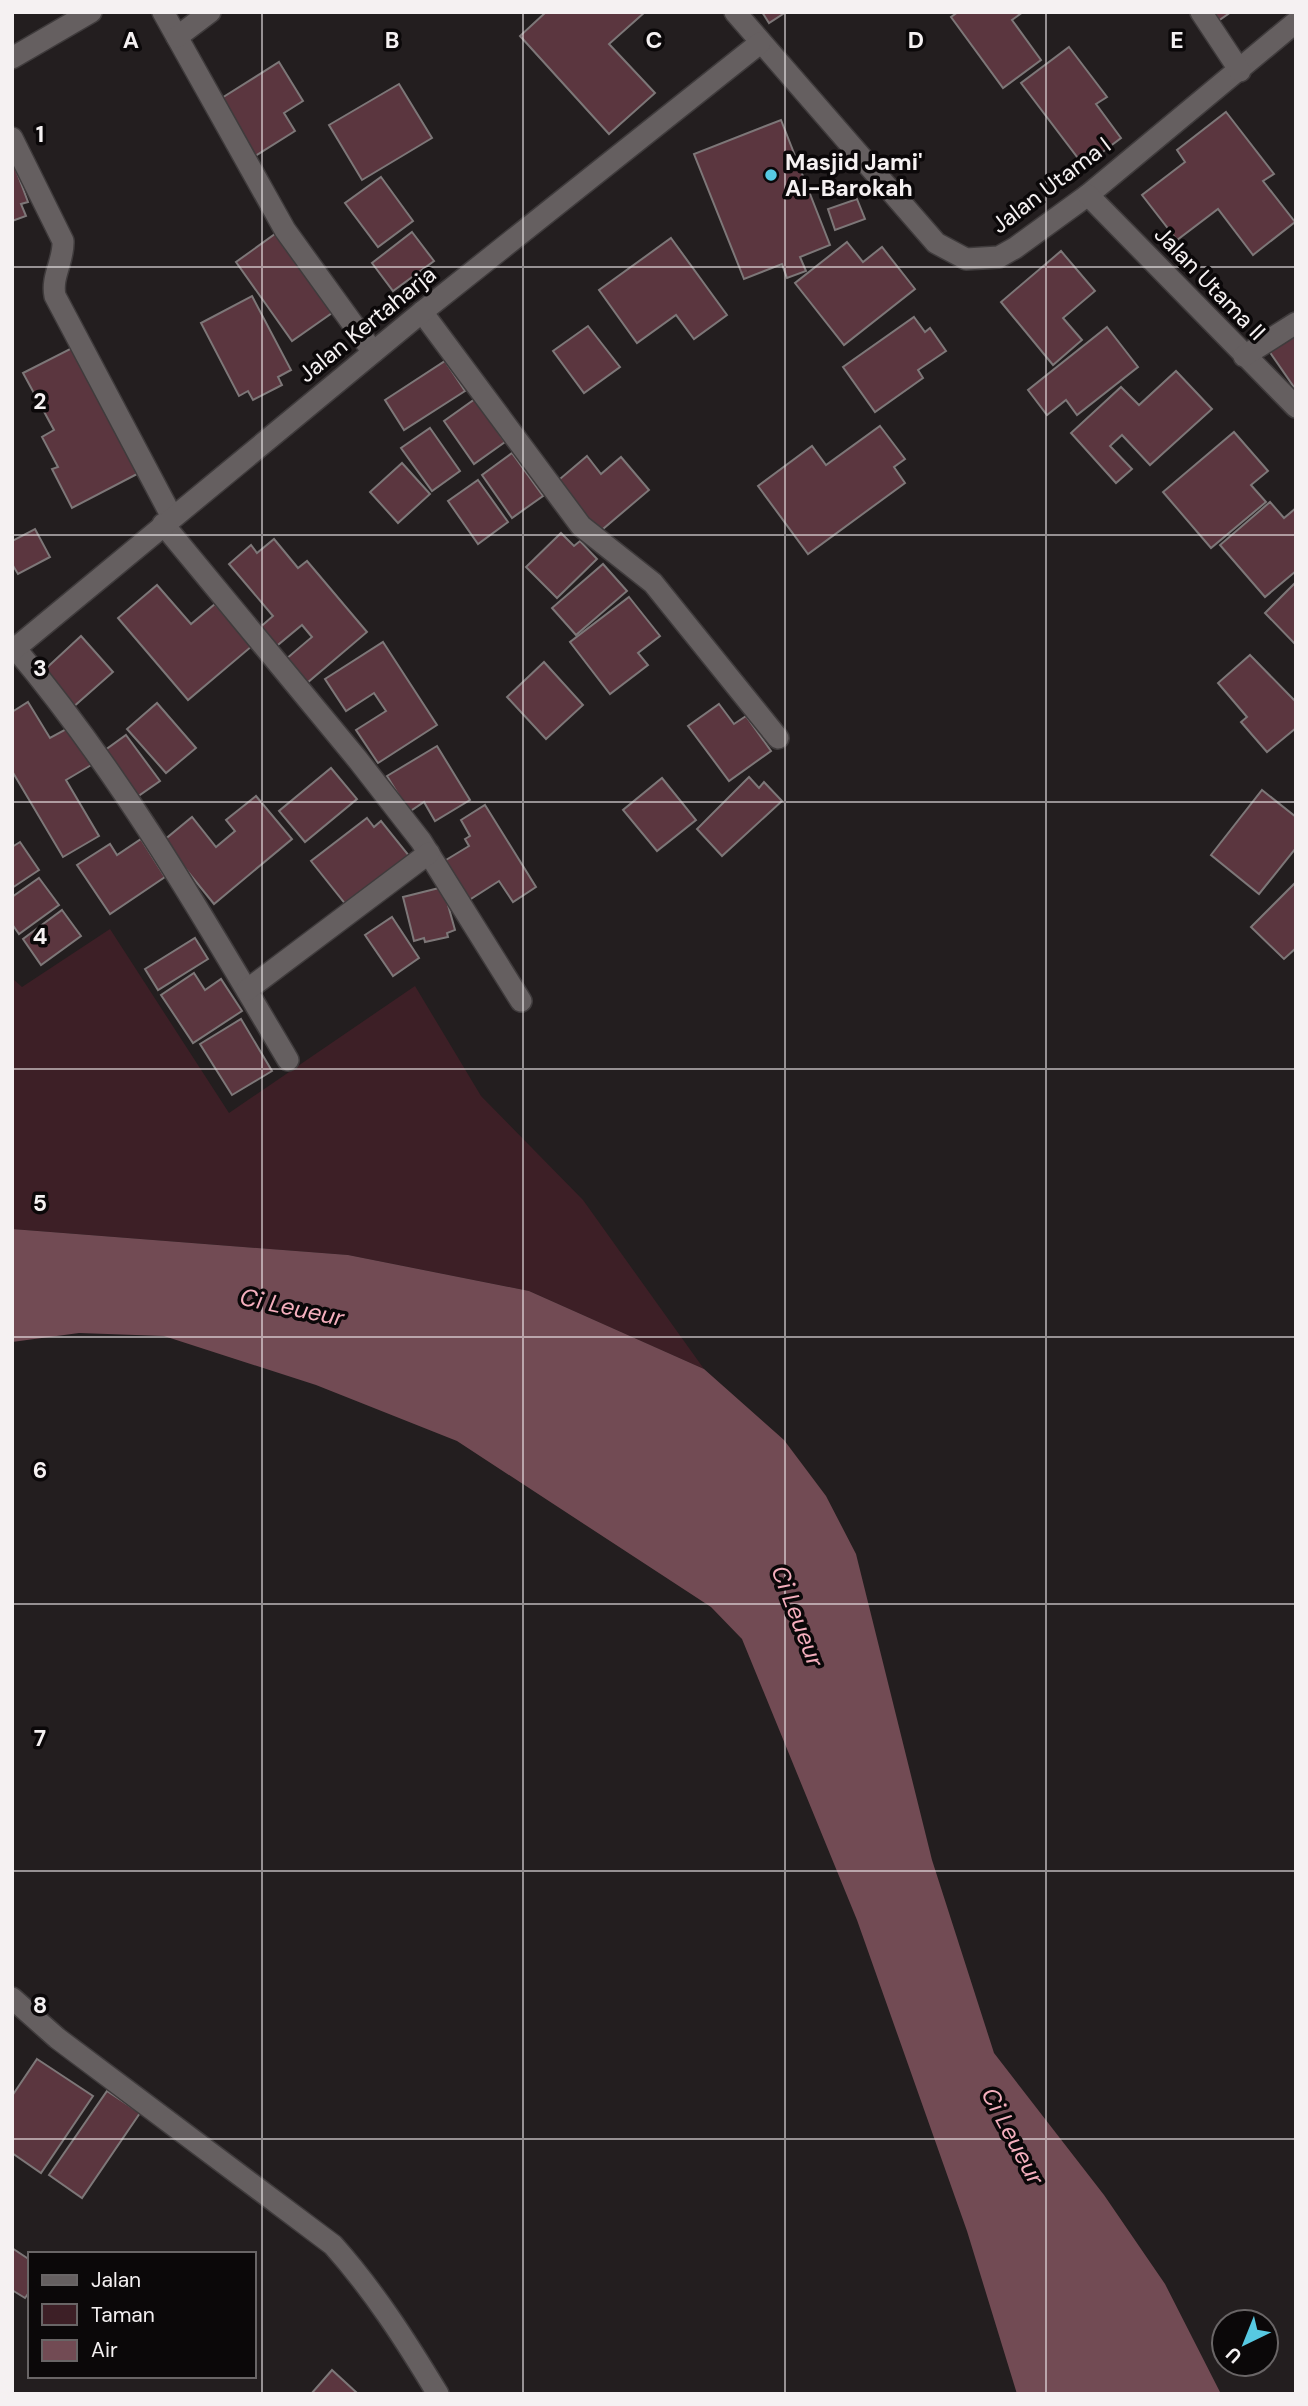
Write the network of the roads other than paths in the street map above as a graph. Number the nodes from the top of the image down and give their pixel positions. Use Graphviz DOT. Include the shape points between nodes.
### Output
graph roads {
  1 [pos="91,12"];
  2 [pos="163,12"];
  3 [pos="210,12"];
  4 [pos="735,12"];
  5 [pos="1201,12"];
  6 [pos="1296,22"];
  7 [pos="177,37"];
  8 [pos="760,43"];
  9 [pos="12,58"];
  10 [pos="1240,71"];
  11 [pos="12,138"];
  12 [pos="1088,195"];
  13 [pos="422,312"];
  14 [pos="1296,323"];
  15 [pos="373,352"];
  16 [pos="1244,356"];
  17 [pos="1296,407"];
  18 [pos="168,521"];
  19 [pos="14,649"];
  20 [pos="778,738"];
  21 [pos="429,853"];
  22 [pos="247,990"];
  23 [pos="521,1001"];
  24 [pos="288,1060"];
  25 [pos="12,1998"];
  26 [pos="438,2394"];
  1 -- 9 [label="street"];
  2 -- 7 [label="street"];
  3 -- 7 [label="street"];
  4 -- 8 [label="street, Jalan Utama I"];
  5 -- 10 [label="street"];
  6 -- 10 [label="street, Jalan Utama I"];
  7 -- 15 [label="street" via="285,230"];
  8 -- 12 [label="street, Jalan Utama I" via="924,231 950,253 966,259 999,257"];
  8 -- 13 [label="street, Jalan Kertaharja"];
  10 -- 12 [label="street, Jalan Utama I"];
  11 -- 18 [label="street" via="63,241 54,276 55,296"];
  12 -- 16 [label="street, Jalan Utama II"];
  13 -- 15 [label="street, Jalan Kertaharja"];
  13 -- 20 [label="street" via="581,526 653,583"];
  14 -- 16 [label="street"];
  15 -- 18 [label="street, Jalan Kertaharja"];
  16 -- 17 [label="street, Jalan Utama II"];
  18 -- 19 [label="street, Jalan Kertaharja"];
  18 -- 21 [label="street"];
  19 -- 22 [label="street" via="70,713 108,767"];
  21 -- 22 [label="street"];
  21 -- 23 [label="street"];
  22 -- 24 [label="street"];
  25 -- 26 [label="street" via="57,2038 333,2245 395,2323"];
}
